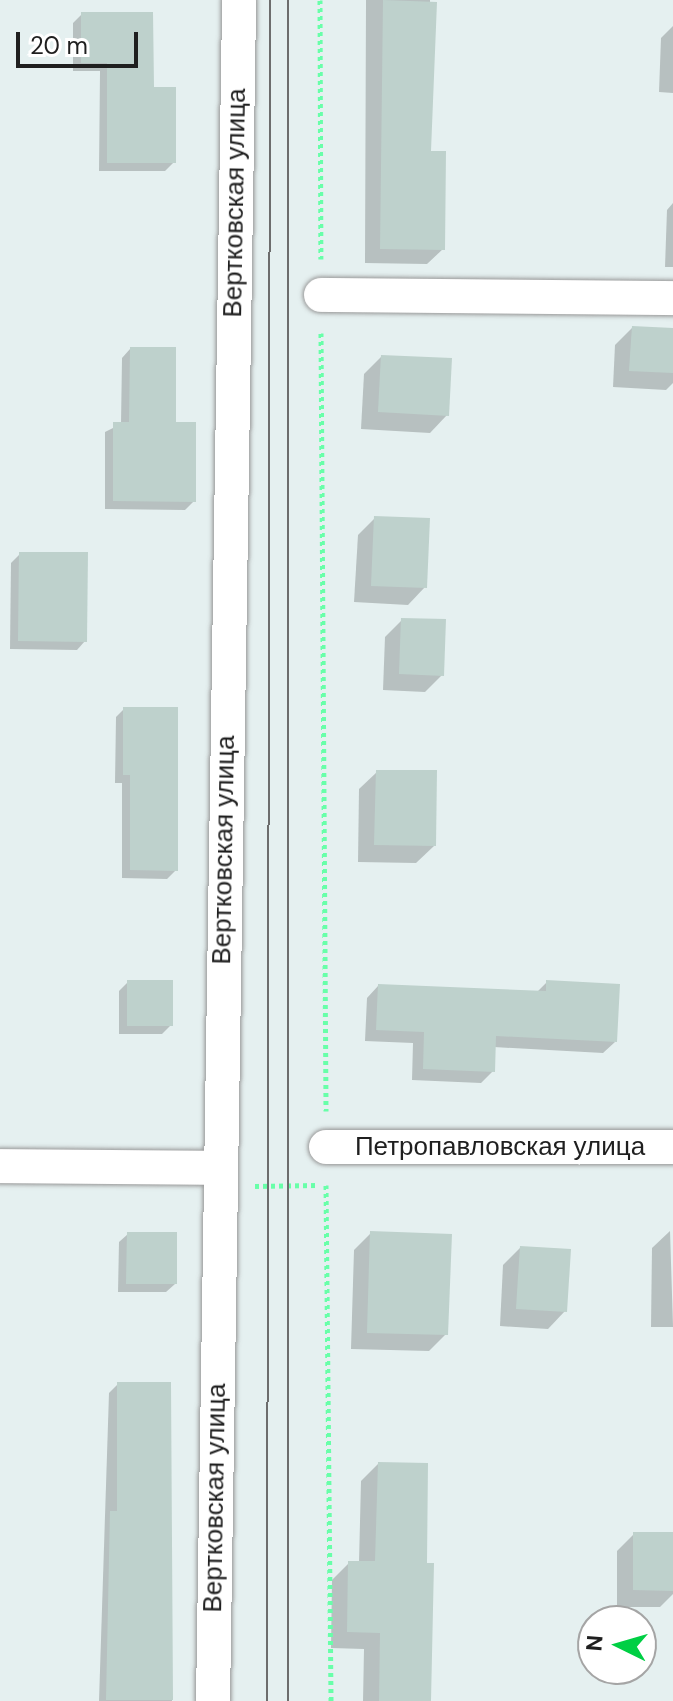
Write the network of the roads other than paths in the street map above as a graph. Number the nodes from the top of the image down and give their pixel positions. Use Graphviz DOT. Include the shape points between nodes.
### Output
graph roads {
  1 [pos="239,0"];
  2 [pos="321,295"];
  3 [pos="673,298"];
  4 [pos="326,1147"];
  5 [pos="673,1147"];
  6 [pos="0,1166"];
  7 [pos="218,1177"];
  8 [pos="213,1701"];
  1 -- 7 [label="street, Вертковская улица"];
  2 -- 3 [label="street"];
  4 -- 5 [label="street, Петропавловская улица"];
  6 -- 7 [label="street"];
  7 -- 8 [label="street, Вертковская улица"];
}
